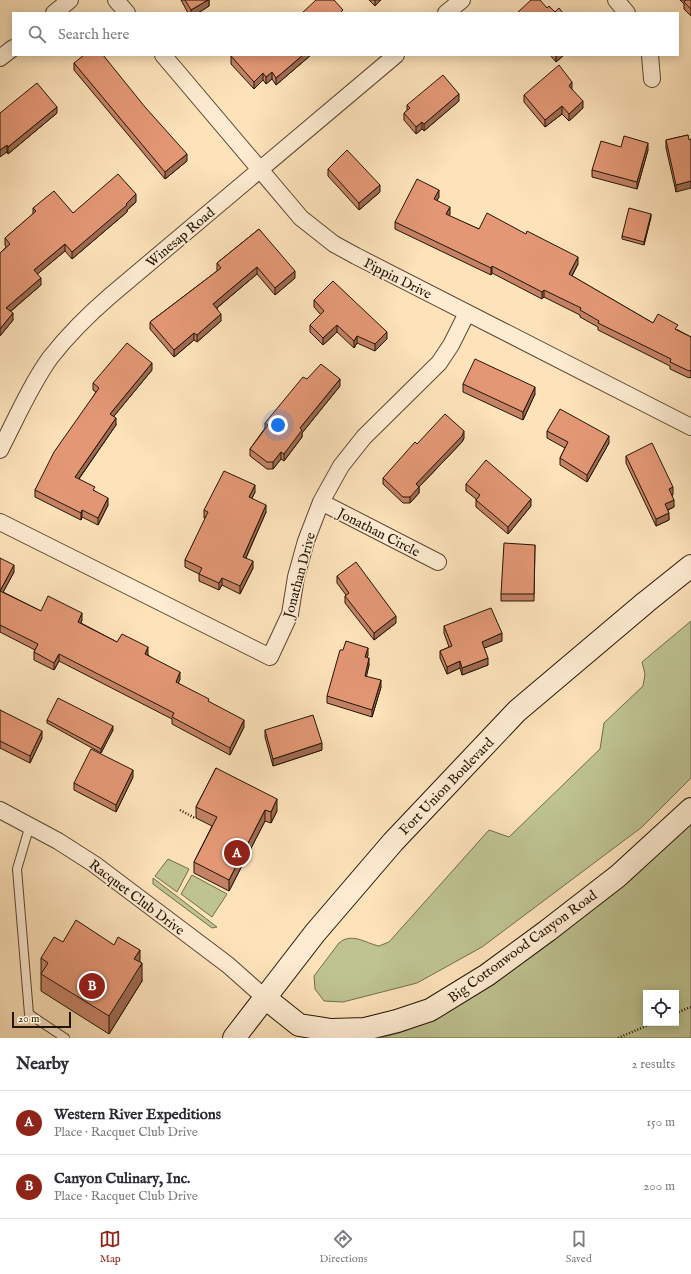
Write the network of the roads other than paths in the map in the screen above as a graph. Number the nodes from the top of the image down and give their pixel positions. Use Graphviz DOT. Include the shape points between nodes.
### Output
graph roads {
  1 [pos="70,0"];
  2 [pos="116,0"];
  3 [pos="462,0"];
  4 [pos="616,0"];
  5 [pos="55,12"];
  6 [pos="126,12"];
  7 [pos="447,12"];
  8 [pos="626,12"];
  9 [pos="12,49"];
  10 [pos="164,56"];
  11 [pos="395,56"];
  12 [pos="650,56"];
  13 [pos="0,58"];
  14 [pos="652,79"];
  15 [pos="260,169"];
  16 [pos="467,313"];
  17 [pos="691,427"];
  18 [pos="0,450"];
  19 [pos="321,502"];
  20 [pos="0,522"];
  21 [pos="438,562"];
  22 [pos="691,566"];
  23 [pos="691,809"];
  24 [pos="0,810"];
  25 [pos="30,825"];
  26 [pos="264,997"];
  27 [pos="65,1038"];
  28 [pos="234,1038"];
  1 -- 5 [label="street"];
  2 -- 6 [label="street"];
  3 -- 7 [label="street"];
  4 -- 8 [label="street"];
  9 -- 13 [label="street"];
  10 -- 15 [label="street, Pippin Drive"];
  11 -- 15 [label="street, Winesap Road"];
  12 -- 14 [label="street"];
  15 -- 16 [label="street, Pippin Drive" via="301,218 334,244"];
  15 -- 18 [label="street, Winesap Road" via="78,324 46,365"];
  16 -- 17 [label="street, Pippin Drive"];
  16 -- 19 [label="street, Jonathan Drive" via="439,363 364,437 341,466"];
  19 -- 20 [label="street, Jonathan Drive" via="296,577 290,614 270,657"];
  19 -- 21 [label="street, Jonathan Circle"];
  22 -- 26 [label="main road, Fort Union Boulevard" via="517,711 393,842"];
  23 -- 26 [label="main road, Big Cottonwood Canyon Road" via="618,876 559,922 487,975 430,1010 365,1029 331,1030 299,1025"];
  24 -- 25 [label="street, Racquet Club Drive"];
  25 -- 26 [label="street, Racquet Club Drive" via="122,884 236,970"];
  25 -- 27 [label="lane" via="17,869 29,1014"];
  26 -- 28 [label="main road, Fort Union Boulevard"];
}
